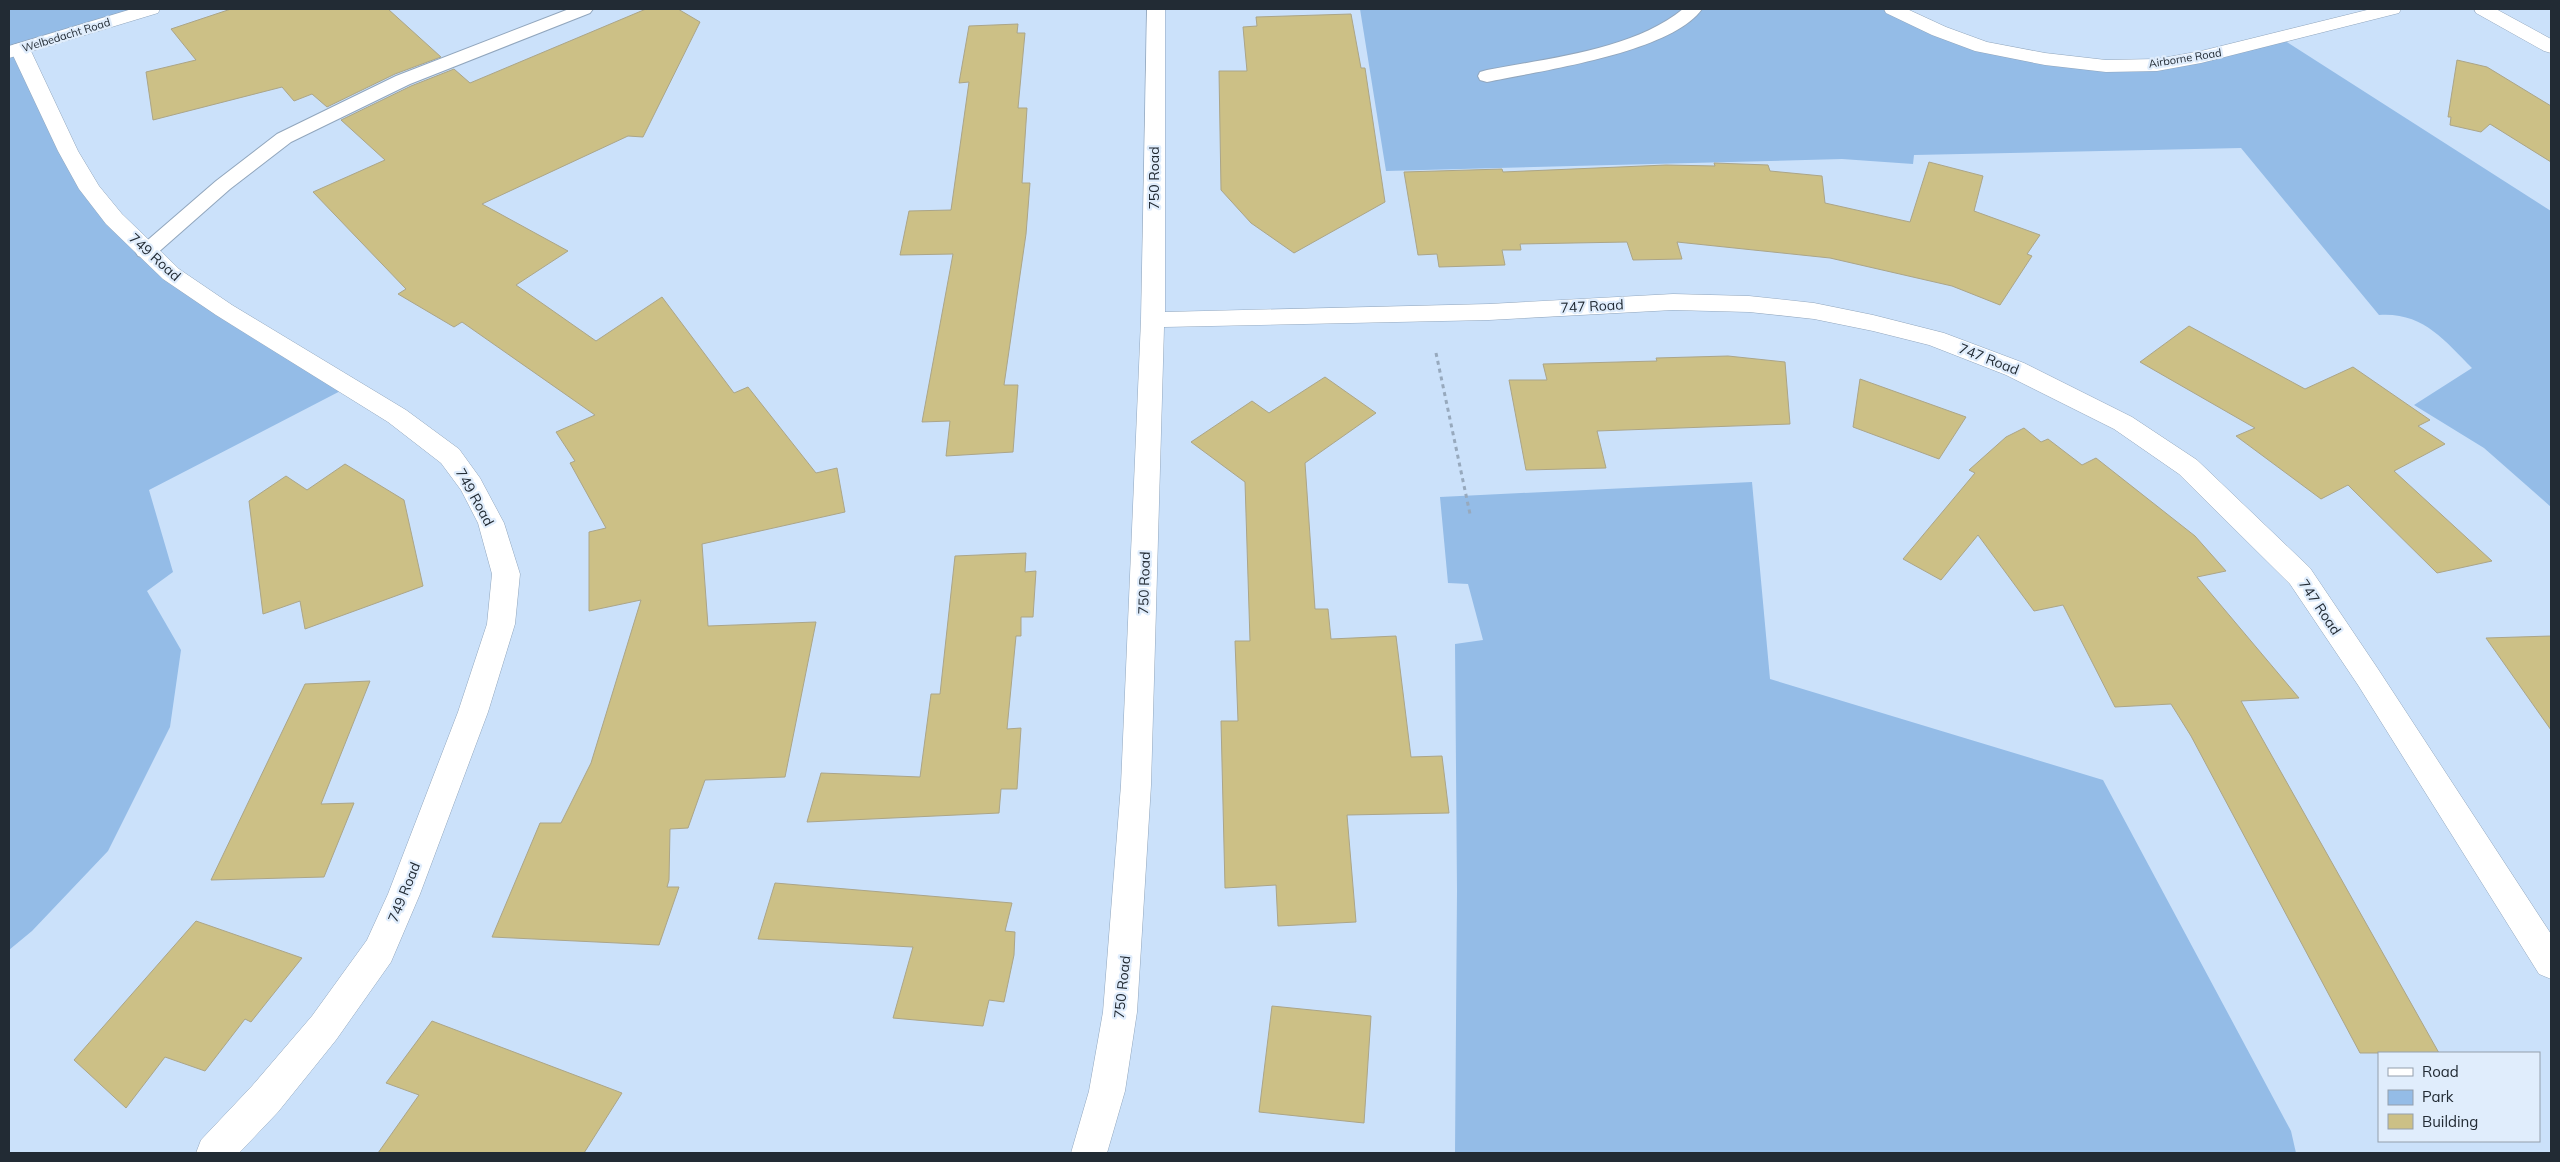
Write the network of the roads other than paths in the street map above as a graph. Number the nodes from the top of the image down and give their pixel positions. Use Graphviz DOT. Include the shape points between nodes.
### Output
graph roads {
  1 [pos="151,9"];
  2 [pos="584,9"];
  3 [pos="1156,9"];
  4 [pos="1693,9"];
  5 [pos="1893,9"];
  6 [pos="2392,9"];
  7 [pos="2483,9"];
  8 [pos="2551,47"];
  9 [pos="14,51"];
  10 [pos="1487,76"];
  11 [pos="146,252"];
  12 [pos="1153,320"];
  13 [pos="2551,963"];
  14 [pos="214,1153"];
  15 [pos="1089,1153"];
  1 -- 9 [label="street, Welbedacht Road"];
  2 -- 11 [label="lane" via="403,80 284,138 223,185"];
  3 -- 12 [label="street, 750 Road"];
  4 -- 10 [label="lane" via="1660,33 1613,48"];
  5 -- 6 [label="street, Airborne Road" via="1982,47 2106,66 2157,65 2201,58"];
  7 -- 8 [label="street"];
  9 -- 11 [label="street, 749 Road" via="90,189"];
  11 -- 14 [label="street, 749 Road" via="171,274 224,310 397,416 450,456 492,523 506,574 501,624 473,712 380,952 266,1100"];
  12 -- 13 [label="street, 747 Road" via="1428,314 1673,302 1749,304 1814,311 1936,339 2070,394 2123,423 2188,467 2300,576"];
  12 -- 15 [label="street, 750 Road" via="1128,933 1107,1091"];
}
